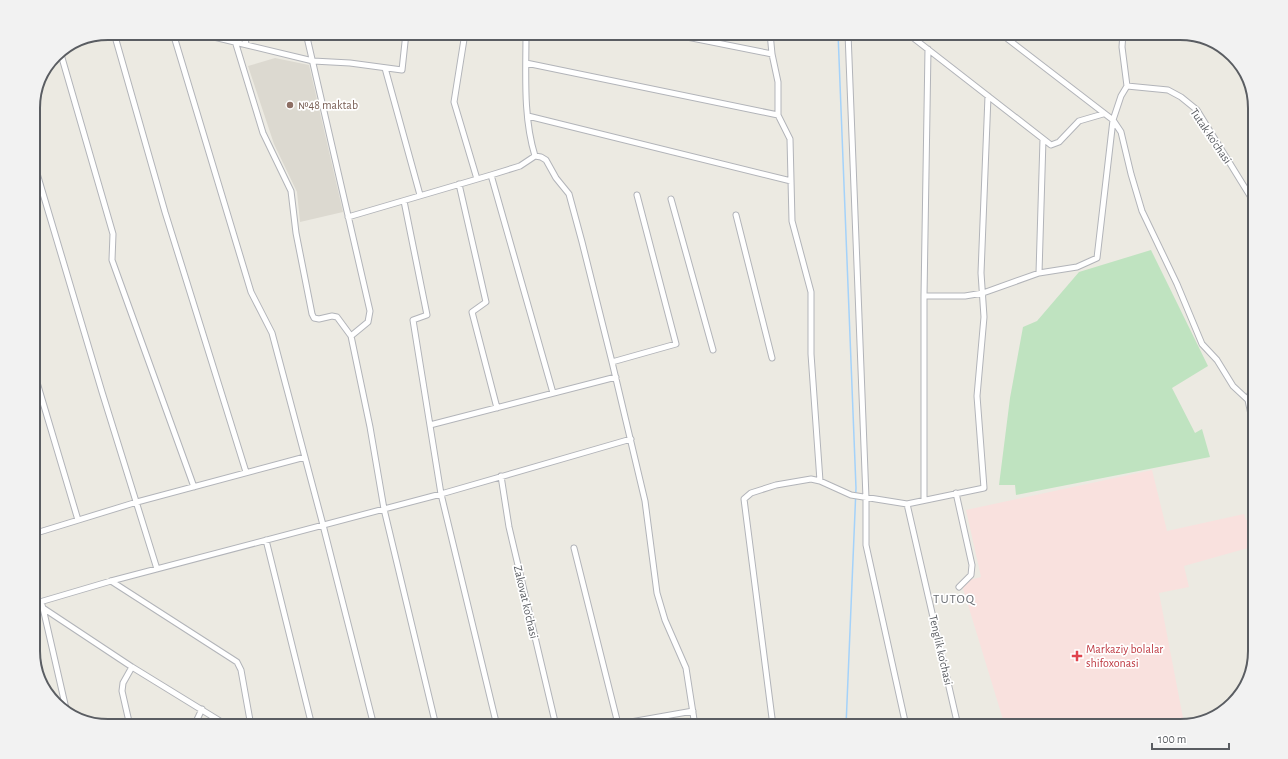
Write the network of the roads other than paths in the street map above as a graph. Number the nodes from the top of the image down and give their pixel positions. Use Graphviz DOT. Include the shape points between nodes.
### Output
graph roads {
  1 [pos="116,40"];
  2 [pos="175,40"];
  3 [pos="227,40"];
  4 [pos="245,40"];
  5 [pos="308,40"];
  6 [pos="405,40"];
  7 [pos="464,40"];
  8 [pos="526,40"];
  9 [pos="701,40"];
  10 [pos="771,40"];
  11 [pos="848,40"];
  12 [pos="916,40"];
  13 [pos="1009,40"];
  14 [pos="1122,40"];
  15 [pos="235,42"];
  16 [pos="246,44"];
  17 [pos="928,49"];
  18 [pos="772,54"];
  19 [pos="62,58"];
  20 [pos="313,61"];
  21 [pos="526,63"];
  22 [pos="385,68"];
  23 [pos="1128,86"];
  24 [pos="988,96"];
  25 [pos="1104,114"];
  26 [pos="778,115"];
  27 [pos="528,116"];
  28 [pos="1113,120"];
  29 [pos="1043,139"];
  30 [pos="535,156"];
  31 [pos="491,175"];
  32 [pos="477,179"];
  33 [pos="791,181"];
  34 [pos="40,184"];
  35 [pos="459,184"];
  36 [pos="1248,193"];
  37 [pos="637,194"];
  38 [pos="420,195"];
  39 [pos="671,200"];
  40 [pos="404,201"];
  41 [pos="736,215"];
  42 [pos="348,217"];
  43 [pos="1039,273"];
  44 [pos="983,293"];
  45 [pos="924,296"];
  46 [pos="351,336"];
  47 [pos="713,350"];
  48 [pos="772,358"];
  49 [pos="612,362"];
  50 [pos="616,376"];
  51 [pos="40,392"];
  52 [pos="553,393"];
  53 [pos="1248,400"];
  54 [pos="497,408"];
  55 [pos="430,425"];
  56 [pos="631,439"];
  57 [pos="305,457"];
  58 [pos="246,472"];
  59 [pos="501,476"];
  60 [pos="820,481"];
  61 [pos="194,487"];
  62 [pos="956,493"];
  63 [pos="441,494"];
  64 [pos="864,498"];
  65 [pos="924,499"];
  66 [pos="137,502"];
  67 [pos="907,504"];
  68 [pos="384,509"];
  69 [pos="78,520"];
  70 [pos="323,525"];
  71 [pos="40,532"];
  72 [pos="266,540"];
  73 [pos="574,548"];
  74 [pos="157,569"];
  75 [pos="111,581"];
  76 [pos="959,587"];
  77 [pos="41,602"];
  78 [pos="42,608"];
  79 [pos="132,667"];
  80 [pos="65,703"];
  81 [pos="202,709"];
  82 [pos="693,711"];
  83 [pos="128,719"];
  84 [pos="197,719"];
  85 [pos="217,719"];
  86 [pos="250,719"];
  87 [pos="310,719"];
  88 [pos="372,719"];
  89 [pos="434,719"];
  90 [pos="496,719"];
  91 [pos="554,719"];
  92 [pos="612,719"];
  93 [pos="654,719"];
  94 [pos="694,719"];
  95 [pos="772,719"];
  96 [pos="904,719"];
  97 [pos="956,719"];
  1 -- 58 [label="street" via="165,212"];
  2 -- 57 [label="street" via="251,292 272,333"];
  3 -- 15 [label="street"];
  4 -- 16 [label="street"];
  5 -- 20 [label="street"];
  6 -- 22 [label="street" via="402,70"];
  7 -- 32 [label="street" via="454,102"];
  8 -- 21 [label="street"];
  9 -- 18 [label="street"];
  10 -- 18 [label="street"];
  11 -- 64 [label="street"];
  12 -- 17 [label="street"];
  13 -- 25 [label="street"];
  14 -- 23 [label="street"];
  15 -- 16 [label="street"];
  15 -- 46 [label="street" via="263,133 291,191 296,234 312,314 314,318 319,319 337,317"];
  16 -- 20 [label="street"];
  17 -- 24 [label="street"];
  17 -- 45 [label="street"];
  18 -- 26 [label="street" via="778,82"];
  19 -- 61 [label="street" via="113,234 112,260"];
  20 -- 22 [label="street"];
  20 -- 42 [label="street"];
  21 -- 26 [label="street"];
  21 -- 27 [label="street" via="525,90"];
  22 -- 38 [label="street"];
  23 -- 28 [label="street" via="1121,96"];
  23 -- 36 [label="street, Tutak ko'chasi" via="1168,90 1197,110"];
  24 -- 29 [label="street"];
  24 -- 44 [label="street" via="981,272"];
  25 -- 28 [label="street"];
  25 -- 29 [label="street" via="1079,121 1059,142 1051,145"];
  26 -- 33 [label="street" via="790,138"];
  27 -- 30 [label="street"];
  27 -- 33 [label="street"];
  28 -- 43 [label="street" via="1097,258 1077,267"];
  28 -- 53 [label="street" via="1121,132 1142,210 1202,344 1233,386"];
  29 -- 43 [label="street"];
  30 -- 31 [label="street" via="520,166"];
  30 -- 49 [label="street" via="546,160 569,194"];
  31 -- 32 [label="street"];
  31 -- 52 [label="street"];
  32 -- 35 [label="street"];
  33 -- 60 [label="street" via="792,221 811,292 811,354"];
  34 -- 66 [label="street"];
  35 -- 38 [label="street"];
  35 -- 54 [label="street" via="486,302 472,312"];
  37 -- 49 [label="street" via="676,344"];
  38 -- 40 [label="street"];
  39 -- 47 [label="street"];
  40 -- 42 [label="street"];
  40 -- 55 [label="street" via="427,315 413,320"];
  41 -- 48 [label="street"];
  42 -- 46 [label="street" via="370,311 368,322"];
  43 -- 44 [label="street"];
  44 -- 45 [label="street" via="965,296"];
  44 -- 62 [label="street" via="984,317 977,396 984,488"];
  45 -- 65 [label="street"];
  46 -- 68 [label="street"];
  49 -- 50 [label="street"];
  50 -- 52 [label="street"];
  50 -- 56 [label="street"];
  51 -- 69 [label="street"];
  52 -- 54 [label="street"];
  54 -- 55 [label="street"];
  55 -- 63 [label="street"];
  56 -- 59 [label="street"];
  56 -- 82 [label="street" via="645,501 657,593 665,620 686,668"];
  57 -- 58 [label="street"];
  57 -- 70 [label="street"];
  58 -- 61 [label="street"];
  59 -- 63 [label="street"];
  59 -- 91 [label="street, Zakovat ko'chasi" via="509,527"];
  60 -- 64 [label="street"];
  60 -- 95 [label="street" via="811,479 776,485 751,493 744,499"];
  61 -- 66 [label="street"];
  62 -- 65 [label="street"];
  62 -- 76 [label="street" via="972,565 970,575"];
  63 -- 68 [label="street"];
  63 -- 90 [label="street"];
  64 -- 67 [label="street"];
  64 -- 96 [label="street" via="866,545"];
  65 -- 67 [label="street"];
  66 -- 69 [label="street"];
  66 -- 74 [label="street"];
  67 -- 97 [label="street, Tenglik ko'chasi"];
  68 -- 70 [label="street"];
  68 -- 89 [label="street"];
  69 -- 71 [label="street"];
  70 -- 72 [label="street"];
  70 -- 88 [label="street"];
  72 -- 74 [label="street"];
  72 -- 87 [label="street"];
  73 -- 92 [label="street"];
  74 -- 75 [label="street"];
  75 -- 77 [label="street"];
  75 -- 86 [label="street" via="237,662 241,670"];
  77 -- 78 [label="street"];
  78 -- 79 [label="street"];
  78 -- 80 [label="street"];
  79 -- 81 [label="street"];
  79 -- 83 [label="street" via="123,683 122,691"];
  81 -- 84 [label="street"];
  81 -- 85 [label="street"];
  82 -- 93 [label="street"];
  82 -- 94 [label="street"];
}
